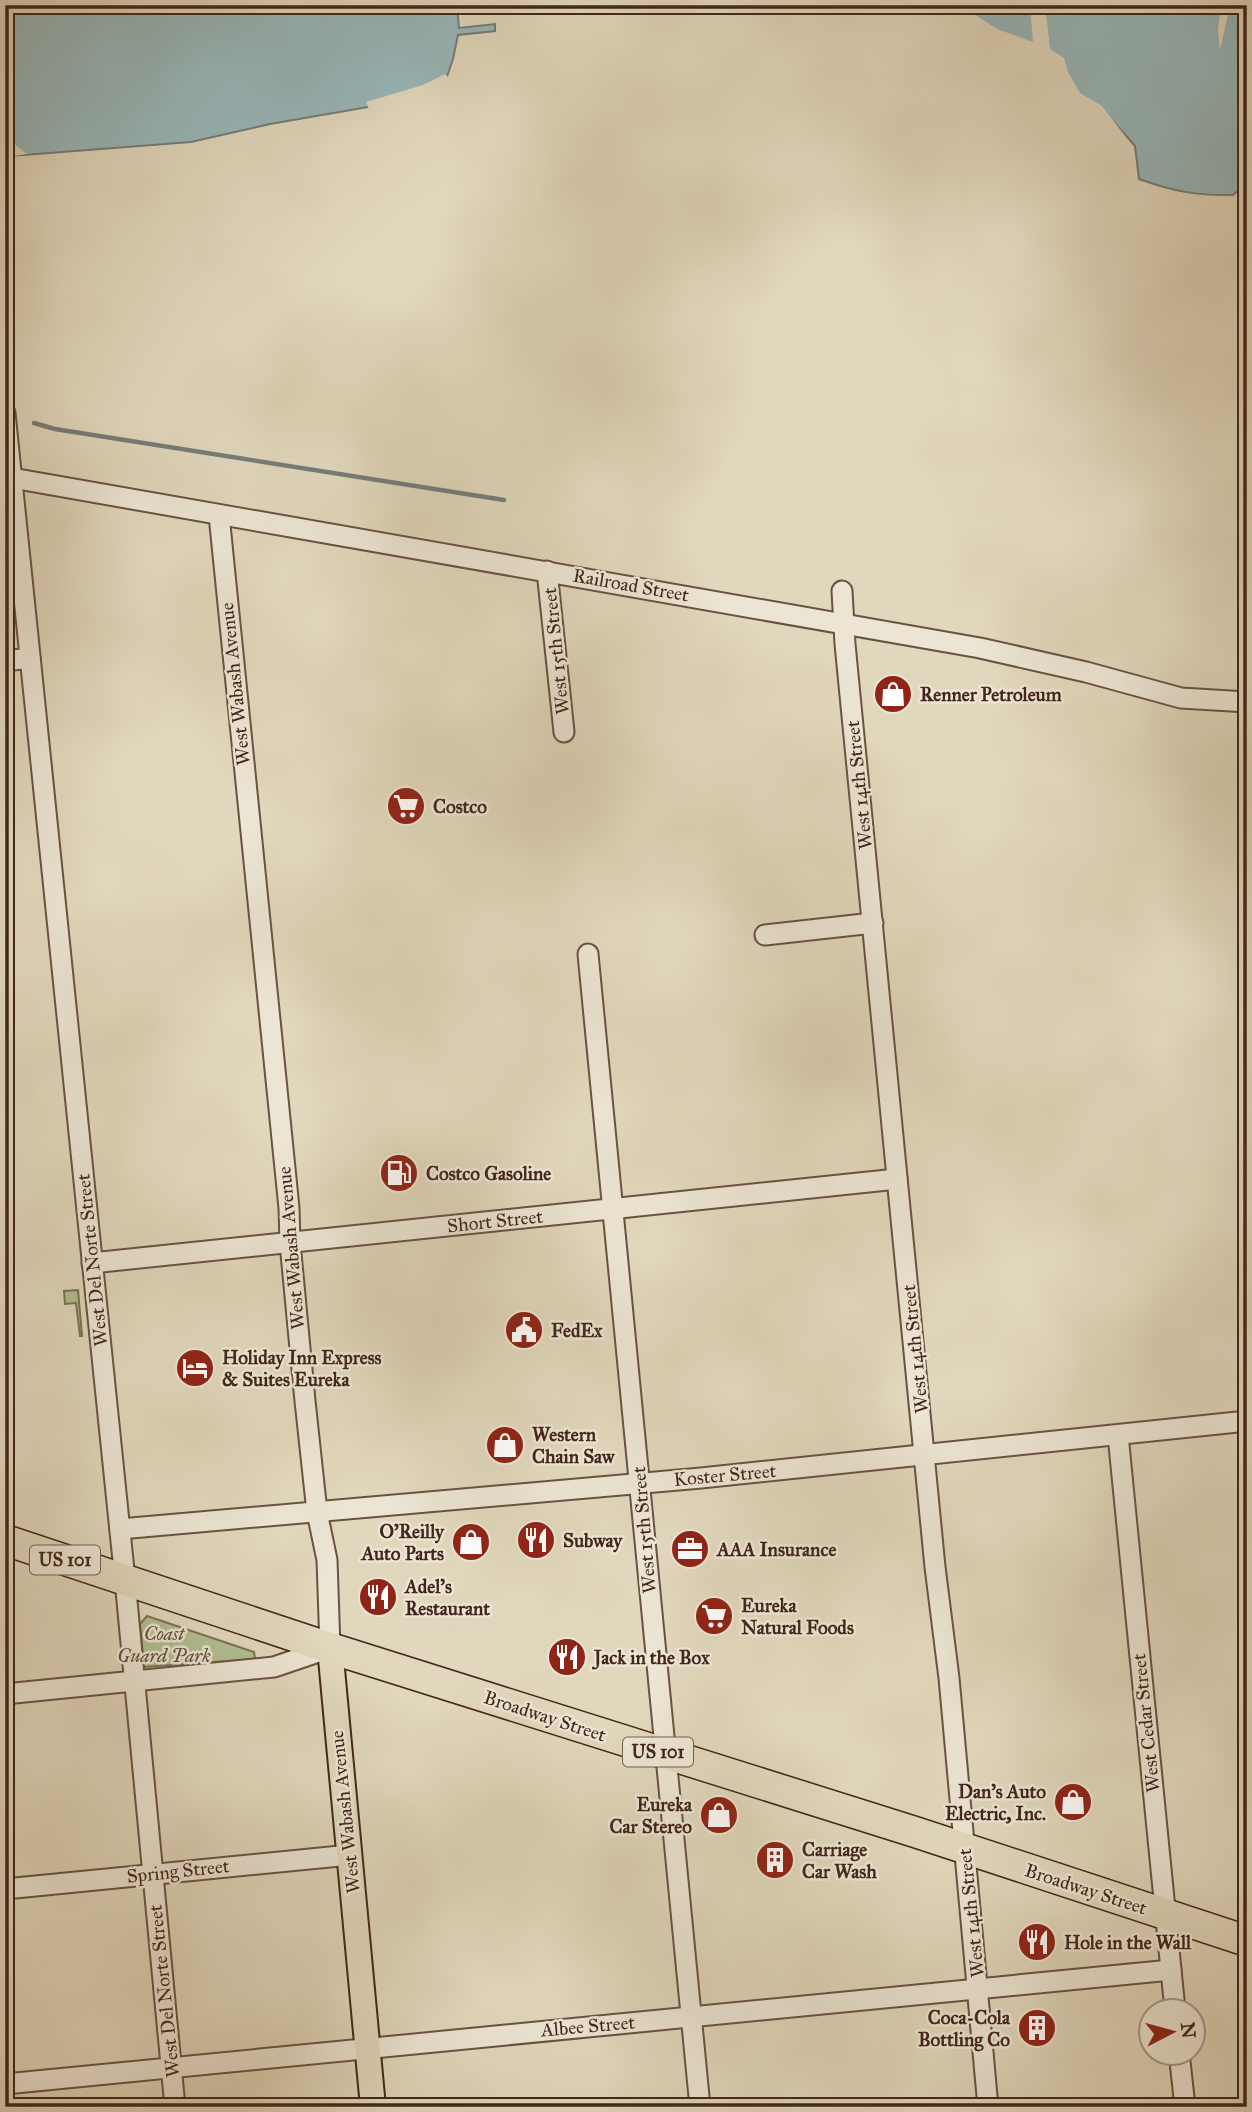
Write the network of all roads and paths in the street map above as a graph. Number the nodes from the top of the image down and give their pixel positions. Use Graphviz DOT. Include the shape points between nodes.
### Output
graph roads {
  1 [pos="5,413"];
  2 [pos="12,478"];
  3 [pos="219,515"];
  4 [pos="547,570"];
  5 [pos="842,591"];
  6 [pos="844,624"];
  7 [pos="30,658"];
  8 [pos="5,660"];
  9 [pos="1247,702"];
  10 [pos="564,732"];
  11 [pos="873,923"];
  12 [pos="765,935"];
  13 [pos="588,954"];
  14 [pos="897,1180"];
  15 [pos="613,1210"];
  16 [pos="290,1243"];
  17 [pos="92,1263"];
  18 [pos="1247,1421"];
  19 [pos="1118,1435"];
  20 [pos="926,1455"];
  21 [pos="639,1482"];
  22 [pos="317,1512"];
  23 [pos="120,1529"];
  24 [pos="5,1540"];
  25 [pos="125,1580"];
  26 [pos="331,1648"];
  27 [pos="133,1681"];
  28 [pos="5,1694"];
  29 [pos="664,1754"];
  30 [pos="964,1848"];
  31 [pos="350,1855"];
  32 [pos="152,1874"];
  33 [pos="5,1889"];
  34 [pos="1166,1915"];
  35 [pos="1247,1941"];
  36 [pos="1171,1970"];
  37 [pos="979,1989"];
  38 [pos="1174,1996"];
  39 [pos="691,2017"];
  40 [pos="367,2048"];
  41 [pos="1180,2066"];
  42 [pos="171,2067"];
  43 [pos="5,2084"];
  44 [pos="175,2107"];
  45 [pos="373,2107"];
  46 [pos="700,2107"];
  47 [pos="988,2107"];
  48 [pos="1185,2107"];
  1 -- 2 [label="street, West Del Norte Street"];
  2 -- 3 [label="street, Railroad Street"];
  2 -- 7 [label="street, West Del Norte Street"];
  3 -- 4 [label="street, Railroad Street"];
  3 -- 16 [label="street, West Wabash Avenue"];
  4 -- 6 [label="street, Railroad Street"];
  4 -- 10 [label="street, West 15th Street"];
  5 -- 6 [label="street, West 14th Street"];
  6 -- 9 [label="street, Railroad Street" via="1031,659 1181,698"];
  6 -- 11 [label="street, West 14th Street"];
  7 -- 8 [label="street"];
  7 -- 17 [label="street, West Del Norte Street"];
  11 -- 12 [label="street"];
  11 -- 14 [label="street, West 14th Street"];
  13 -- 15 [label="street, West 15th Street"];
  14 -- 15 [label="street, Short Street"];
  14 -- 20 [label="street, West 14th Street"];
  15 -- 16 [label="street, Short Street"];
  15 -- 21 [label="street, West 15th Street"];
  16 -- 17 [label="street, Short Street"];
  16 -- 22 [label="street, West Wabash Avenue"];
  17 -- 23 [label="street, West Del Norte Street"];
  18 -- 19 [label="street, Koster Street"];
  19 -- 20 [label="street, Koster Street"];
  19 -- 34 [label="street, West Cedar Street"];
  20 -- 21 [label="street, Koster Street"];
  20 -- 30 [label="street, West 14th Street"];
  21 -- 22 [label="street, Koster Street"];
  21 -- 29 [label="street, West 15th Street"];
  22 -- 23 [label="street, Koster Street"];
  22 -- 26 [label="street, West Wabash Avenue" via="327,1560"];
  23 -- 25 [label="street, West Del Norte Street"];
  24 -- 25 [label="highway, Broadway Street / US 101"];
  25 -- 26 [label="highway, Broadway Street / US 101"];
  25 -- 27 [label="street, West Del Norte Street"];
  26 -- 27 [label="street" via="274,1668"];
  26 -- 29 [label="highway, Broadway Street / US 101"];
  26 -- 31 [label="main road, West Wabash Avenue"];
  27 -- 28 [label="street"];
  27 -- 32 [label="street, West Del Norte Street"];
  29 -- 30 [label="highway, Broadway Street / US 101"];
  29 -- 39 [label="street, West 15th Street"];
  30 -- 34 [label="highway, Broadway Street / US 101"];
  30 -- 37 [label="street, West 14th Street"];
  31 -- 32 [label="street, Spring Street"];
  31 -- 40 [label="main road, West Wabash Avenue"];
  32 -- 33 [label="street, Spring Street"];
  32 -- 42 [label="street, West Del Norte Street"];
  34 -- 35 [label="highway, Broadway Street / US 101"];
  34 -- 36 [label="street, West Cedar Street"];
  36 -- 37 [label="street, Albee Street"];
  36 -- 38 [label="street, West Cedar Street"];
  37 -- 39 [label="street, Albee Street"];
  37 -- 47 [label="street, West 14th Street"];
  39 -- 40 [label="street, Albee Street"];
  39 -- 46 [label="street, West 15th Street"];
  40 -- 42 [label="street, Albee Street"];
  40 -- 45 [label="main road, West Wabash Avenue"];
  41 -- 48 [label="street"];
  42 -- 43 [label="street, Albee Street"];
  42 -- 44 [label="street, West Del Norte Street"];
}
